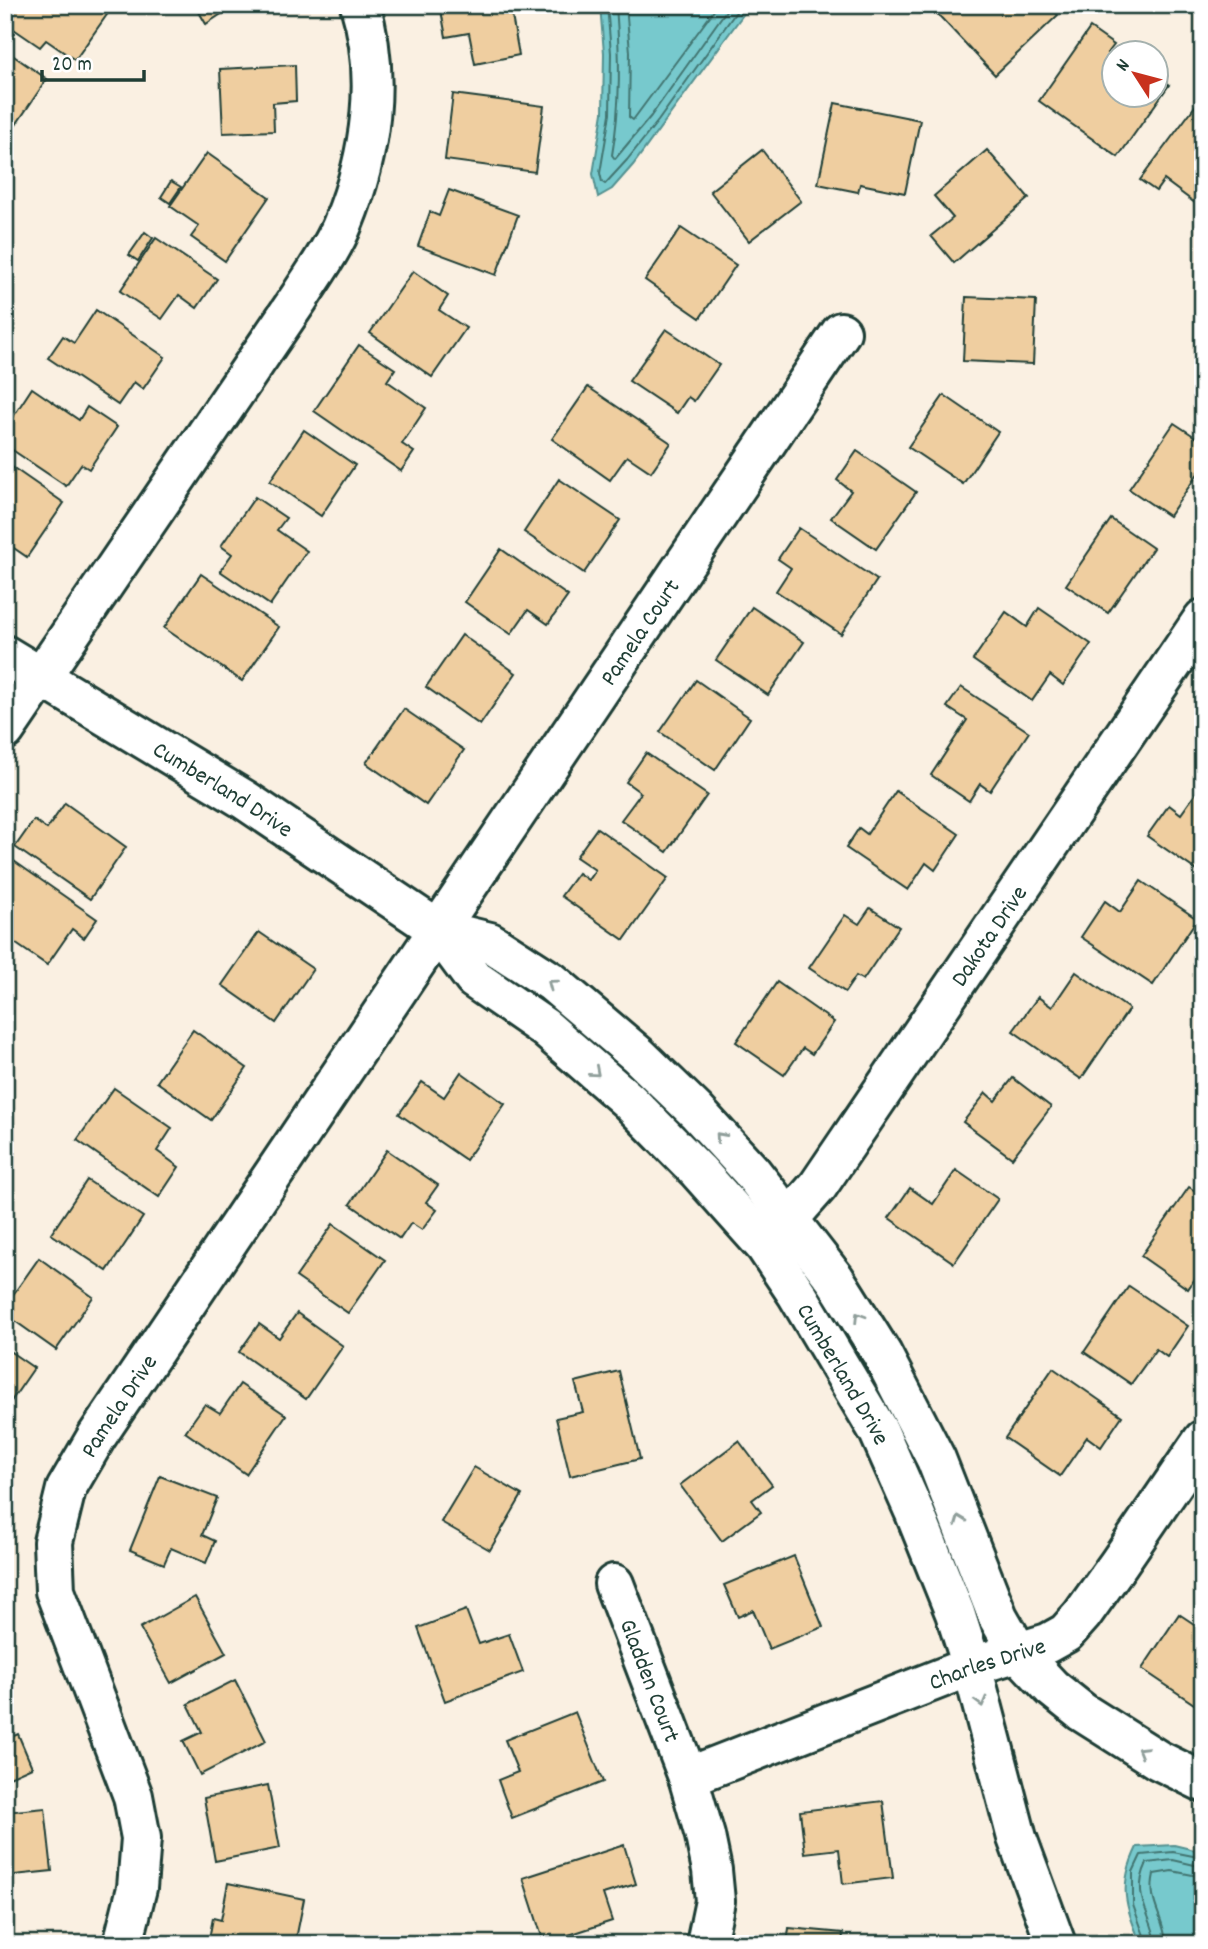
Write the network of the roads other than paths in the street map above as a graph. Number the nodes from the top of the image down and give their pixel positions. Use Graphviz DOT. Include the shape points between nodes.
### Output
graph roads {
  1 [pos="360,5"];
  2 [pos="841,332"];
  3 [pos="1203,619"];
  4 [pos="5,655"];
  5 [pos="43,676"];
  6 [pos="5,730"];
  7 [pos="437,929"];
  8 [pos="777,1233"];
  9 [pos="1203,1440"];
  10 [pos="614,1584"];
  11 [pos="1018,1652"];
  12 [pos="972,1666"];
  13 [pos="688,1777"];
  14 [pos="1203,1782"];
  15 [pos="123,1944"];
  16 [pos="706,1944"];
  17 [pos="1056,1944"];
  1 -- 5 [label="street" via="369,48 371,101 364,159 342,225 299,298"];
  2 -- 7 [label="street, Pamela Court"];
  3 -- 8 [label="street, Dakota Drive" via="818,1186"];
  4 -- 5 [label="street, Cumberland Drive"];
  5 -- 6 [label="street"];
  5 -- 7 [label="street, Cumberland Drive" via="245,800"];
  7 -- 8 [label="street, Cumberland Drive" via="490,942 552,982 638,1055 751,1171"];
  7 -- 15 [label="street, Pamela Drive" via="66,1489 53,1542 55,1591 133,1796 141,1838 137,1888"];
  11 -- 8 [label="street, Cumberland Drive, one-way" via="998,1617 936,1459 881,1354 835,1279"];
  8 -- 12 [label="street, Cumberland Drive" via="797,1294 879,1432"];
  9 -- 11 [label="street, Charles Drive" via="1083,1615 1066,1633"];
  10 -- 13 [label="street, Gladden Court"];
  11 -- 12 [label="street, Charles Drive"];
  14 -- 11 [label="street, Cumberland Drive, one-way" via="1157,1760 1082,1713"];
  12 -- 13 [label="street, Charles Drive"];
  12 -- 17 [label="street, Cumberland Drive, one-way" via="1017,1838"];
  13 -- 16 [label="street, Gladden Court" via="712,1870 715,1901"];
}
